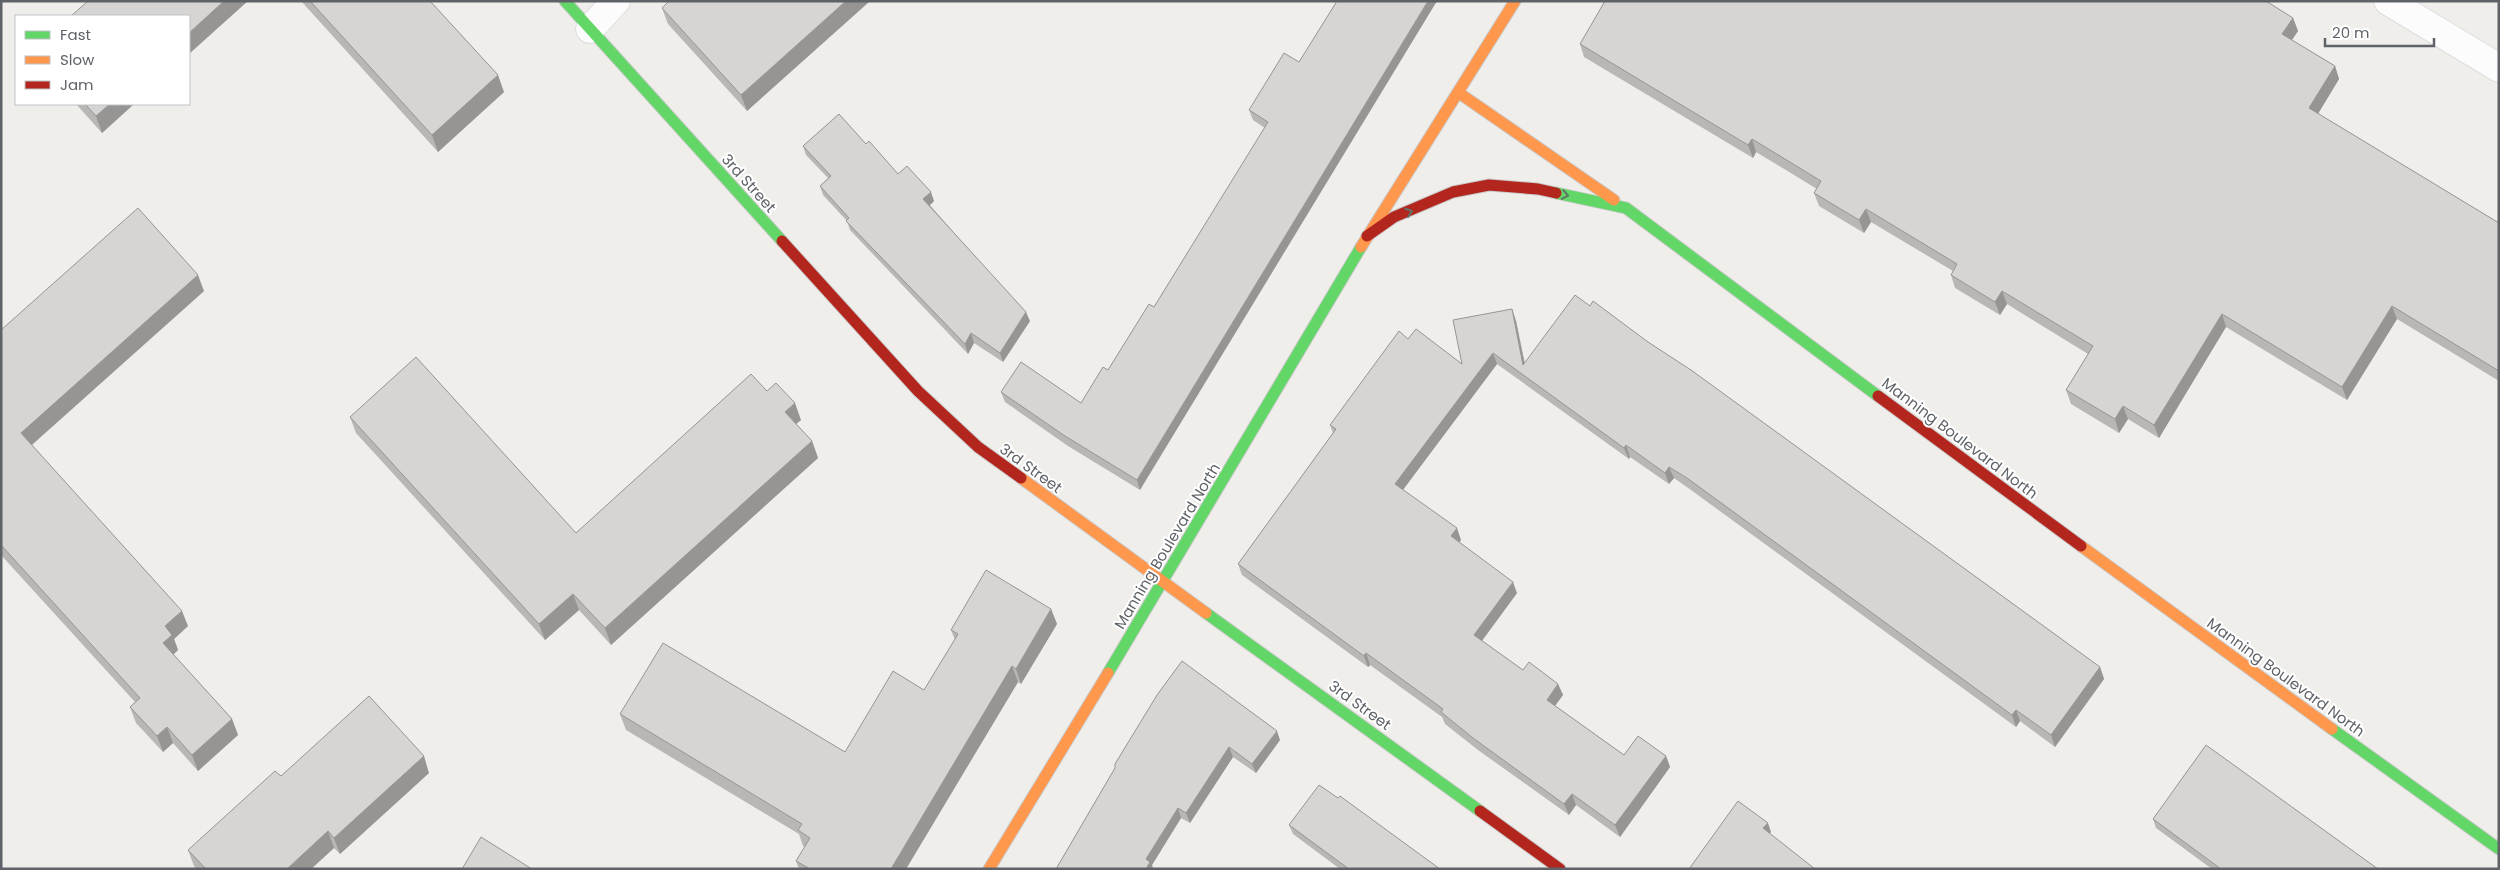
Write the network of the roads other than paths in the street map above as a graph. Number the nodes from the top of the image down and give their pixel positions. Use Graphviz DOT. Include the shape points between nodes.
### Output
graph roads {
  1 [pos="565,1"];
  2 [pos="616,1"];
  3 [pos="1515,1"];
  4 [pos="2388,1"];
  5 [pos="590,29"];
  6 [pos="2499,68"];
  7 [pos="1459,93"];
  8 [pos="1626,208"];
  9 [pos="1367,236"];
  10 [pos="1163,583"];
  11 [pos="2499,849"];
  12 [pos="989,869"];
  13 [pos="1560,869"];
  1 -- 5 [label="street, 3rd Street"];
  2 -- 5 [label="street"];
  3 -- 7 [label="street, Manning Boulevard North"];
  4 -- 6 [label="street"];
  5 -- 10 [label="street, 3rd Street" via="932,407 978,447"];
  7 -- 8 [label="street"];
  7 -- 9 [label="street, Manning Boulevard North"];
  9 -- 8 [label="street, Manning Boulevard North, one-way" via="1394,217 1453,192 1489,185 1538,189"];
  8 -- 11 [label="street, Manning Boulevard North" via="2130,583"];
  9 -- 10 [label="street, Manning Boulevard North"];
  10 -- 12 [label="street, Manning Boulevard North"];
  10 -- 13 [label="street, 3rd Street"];
}
